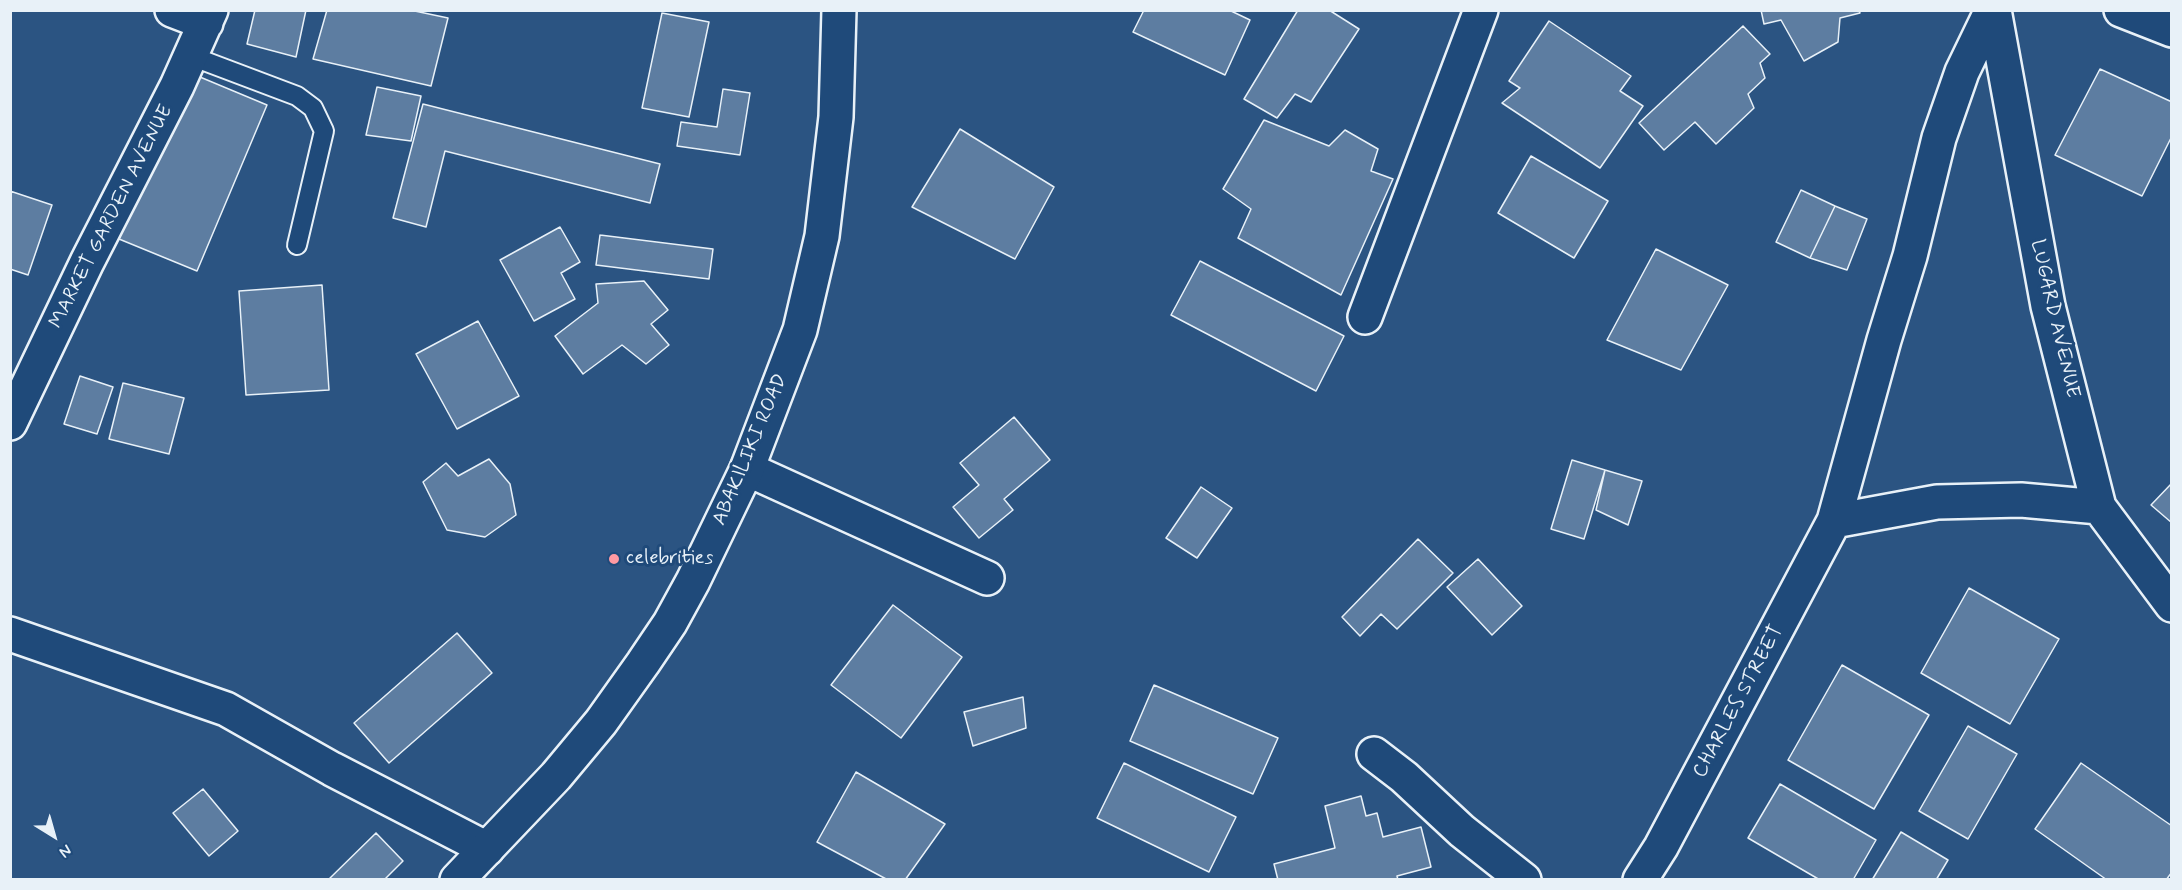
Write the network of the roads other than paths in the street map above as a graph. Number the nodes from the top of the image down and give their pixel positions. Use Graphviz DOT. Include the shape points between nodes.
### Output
graph roads {
  1 [pos="172,10"];
  2 [pos="839,10"];
  3 [pos="1481,10"];
  4 [pos="1993,10"];
  5 [pos="2121,10"];
  6 [pos="208,17"];
  7 [pos="2172,30"];
  8 [pos="191,56"];
  9 [pos="297,245"];
  10 [pos="1365,316"];
  11 [pos="10,423"];
  12 [pos="747,469"];
  13 [pos="2099,507"];
  14 [pos="1834,521"];
  15 [pos="987,578"];
  16 [pos="2172,605"];
  17 [pos="10,634"];
  18 [pos="1374,754"];
  19 [pos="487,849"];
  20 [pos="457,879"];
  21 [pos="1524,879"];
  22 [pos="1640,879"];
  1 -- 6 [label="street"];
  2 -- 12 [label="street, ABAKILIKI ROAD" via="836,117 822,236 800,330"];
  3 -- 10 [label="street"];
  4 -- 13 [label="street, LUGARD AVENUE" via="2048,306"];
  4 -- 14 [label="street, CHARLES STREET" via="1962,72 1939,138 1910,256"];
  5 -- 7 [label="street"];
  6 -- 8 [label="street, MARKET GARDEN AVENUE"];
  8 -- 9 [label="lane" via="297,96 313,108 324,131"];
  8 -- 11 [label="street, MARKET GARDEN AVENUE"];
  12 -- 15 [label="street"];
  12 -- 19 [label="street, ABAKILIKI ROAD" via="693,581 643,663 556,776"];
  13 -- 14 [label="street" via="2021,500 1936,502"];
  13 -- 16 [label="street, LUGARD AVENUE"];
  14 -- 22 [label="street, CHARLES STREET" via="1707,763"];
  17 -- 19 [label="street" via="226,709"];
  18 -- 21 [label="street"];
  19 -- 20 [label="street, ABAKILIKI ROAD"];
}
